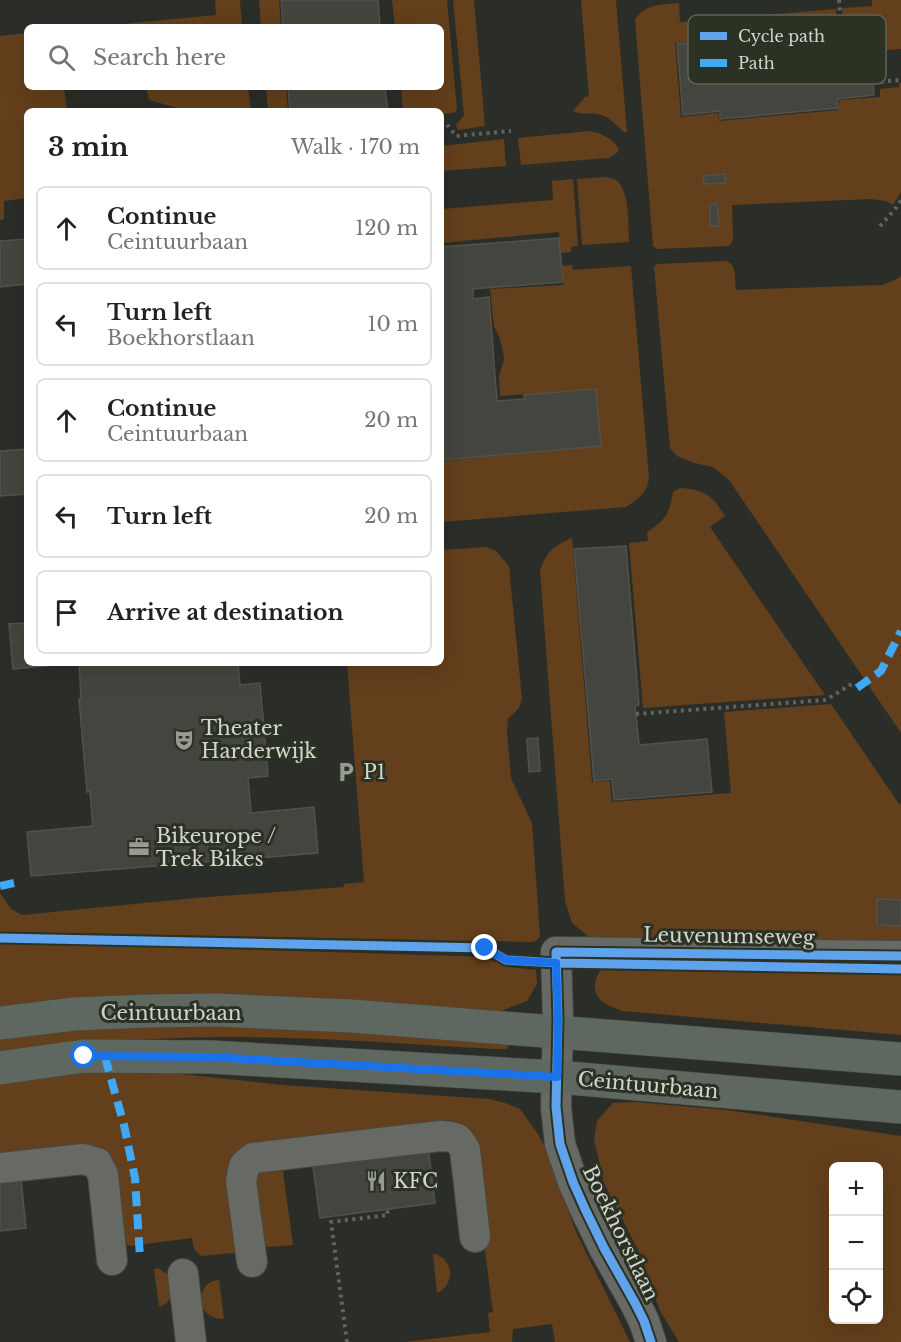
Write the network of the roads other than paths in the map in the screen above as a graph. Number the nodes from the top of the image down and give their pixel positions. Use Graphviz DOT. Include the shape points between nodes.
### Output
graph roads {
  1 [pos="901,956"];
  2 [pos="0,1023"];
  3 [pos="558,1032"];
  4 [pos="901,1059"];
  5 [pos="0,1068"];
  6 [pos="557,1077"];
  7 [pos="901,1107"];
  8 [pos="0,1168"];
  9 [pos="475,1238"];
  10 [pos="112,1260"];
  11 [pos="252,1262"];
  12 [pos="183,1274"];
  13 [pos="191,1342"];
  14 [pos="651,1342"];
  1 -- 3 [label="street, Leuvenumseweg" via="556,952"];
  2 -- 3 [label="main road, Ceintuurbaan" via="74,1014 217,1010"];
  3 -- 4 [label="main road, Ceintuurbaan"];
  3 -- 6 [label="street, Boekhorstlaan"];
  5 -- 6 [label="main road, Ceintuurbaan" via="84,1056 211,1057"];
  6 -- 7 [label="main road, Ceintuurbaan"];
  6 -- 14 [label="street, Boekhorstlaan" via="560,1144 573,1182"];
  8 -- 10 [label="street" via="83,1159 97,1162 103,1176"];
  9 -- 11 [label="street" via="465,1150 454,1137 440,1136 253,1158 244,1166 241,1181"];
  12 -- 13 [label="street"];
}
